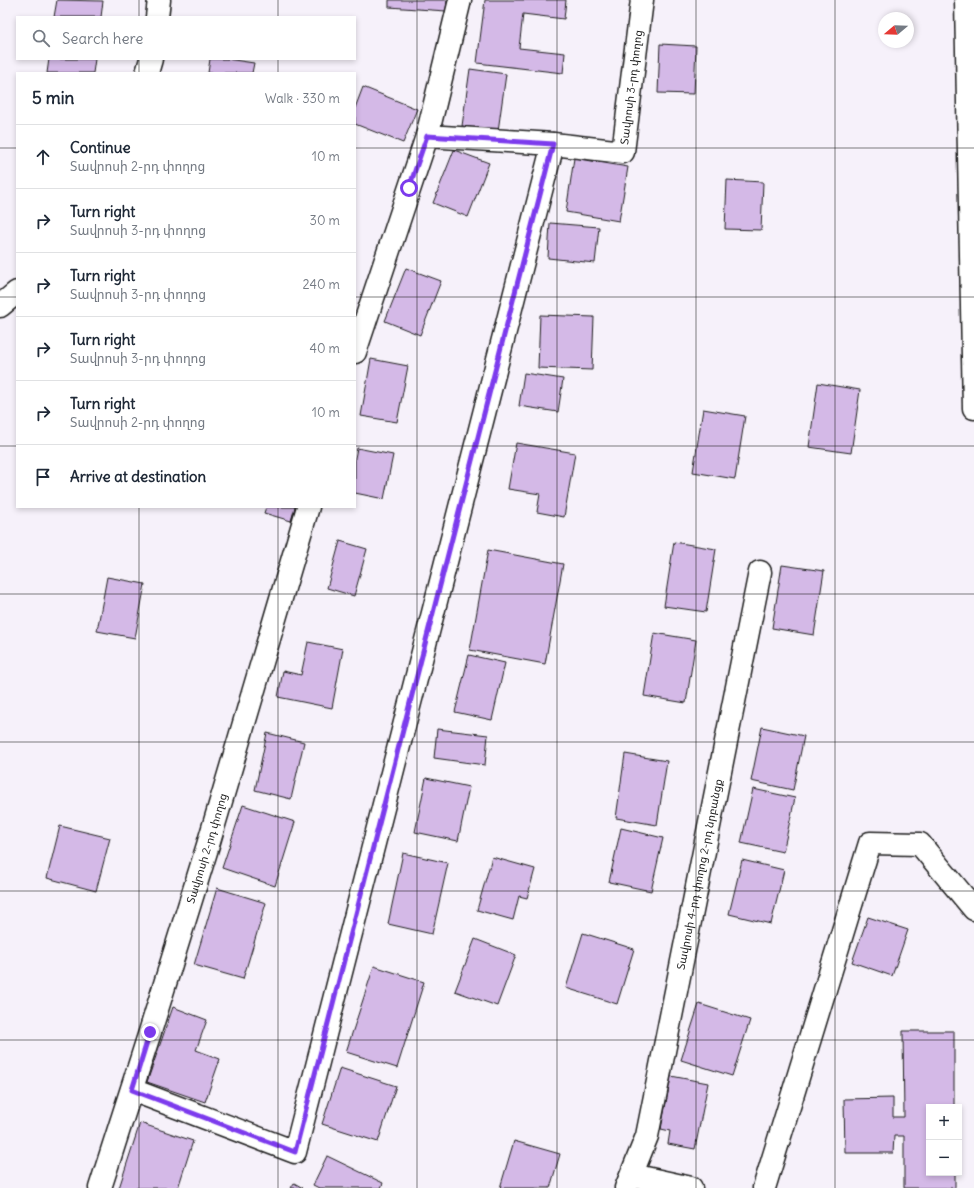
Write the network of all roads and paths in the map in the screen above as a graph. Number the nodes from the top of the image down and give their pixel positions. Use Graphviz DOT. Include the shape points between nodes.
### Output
graph roads {
  1 [pos="159,0"];
  2 [pos="460,0"];
  3 [pos="642,0"];
  4 [pos="966,0"];
  5 [pos="157,16"];
  6 [pos="151,60"];
  7 [pos="147,72"];
  8 [pos="427,136"];
  9 [pos="553,144"];
  10 [pos="16,293"];
  11 [pos="0,306"];
  12 [pos="356,349"];
  13 [pos="974,408"];
  14 [pos="308,508"];
  15 [pos="760,572"];
  16 [pos="974,909"];
  17 [pos="132,1090"];
  18 [pos="629,1182"];
  19 [pos="100,1188"];
  20 [pos="690,1188"];
  21 [pos="764,1188"];
  1 -- 5 [label="street"];
  2 -- 8 [label="street"];
  3 -- 9 [label="street, Տավրոսի 3-րդ փողոց" via="623,152"];
  4 -- 13 [label="street"];
  6 -- 7 [label="street"];
  8 -- 9 [label="street, Տավրոսի 3-րդ փողոց"];
  8 -- 12 [label="street"];
  9 -- 17 [label="street" via="295,1152"];
  10 -- 11 [label="street"];
  14 -- 17 [label="street, Տավրոսի 2-րդ փողոց"];
  15 -- 18 [label="street, Տավրոսի 4-րդ փողոց 2-րդ նրբանցք" via="647,1136"];
  16 -- 21 [label="street" via="920,844 870,843"];
  17 -- 19 [label="street, Տավրոսի 2-րդ փողոց"];
  18 -- 20 [label="street, Տավրոսի 4-րդ փողոց 2-րդ նրբանցք"];
}
